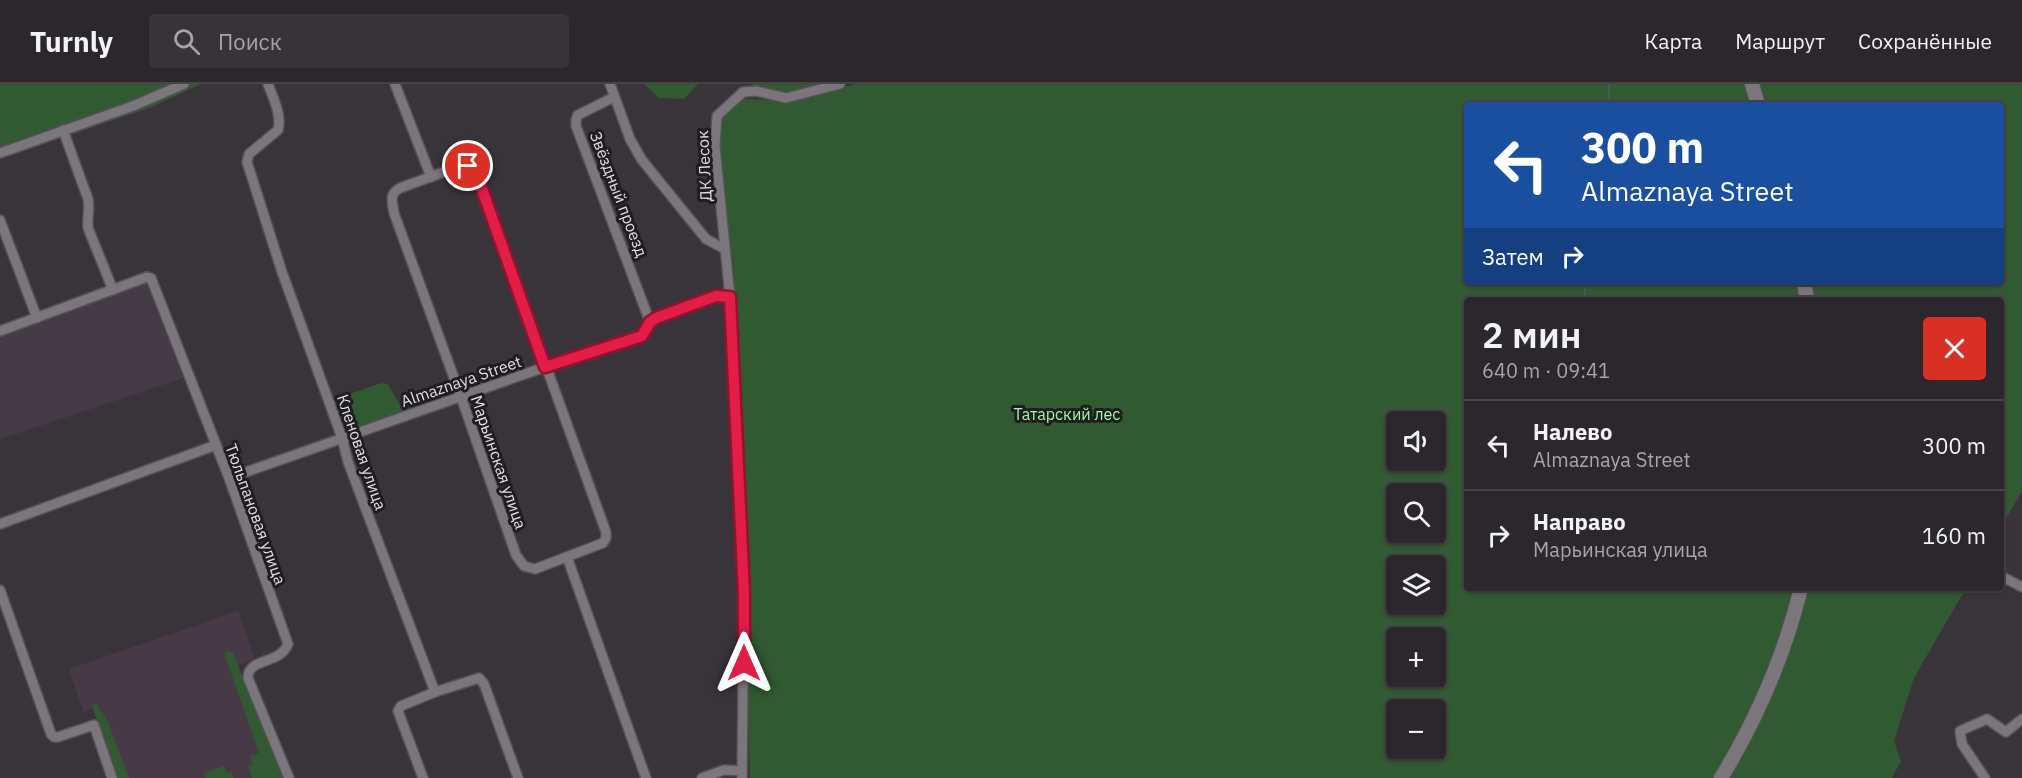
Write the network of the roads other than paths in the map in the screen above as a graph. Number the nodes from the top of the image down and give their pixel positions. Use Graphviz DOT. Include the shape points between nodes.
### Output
graph roads {
  1 [pos="184,84"];
  2 [pos="268,84"];
  3 [pos="395,84"];
  4 [pos="610,84"];
  5 [pos="840,84"];
  6 [pos="1752,84"];
  7 [pos="744,88"];
  8 [pos="614,97"];
  9 [pos="1757,102"];
  10 [pos="63,130"];
  11 [pos="0,153"];
  12 [pos="431,177"];
  13 [pos="0,220"];
  14 [pos="725,249"];
  15 [pos="113,290"];
  16 [pos="730,297"];
  17 [pos="37,318"];
  18 [pos="650,322"];
  19 [pos="0,331"];
  20 [pos="545,367"];
  21 [pos="461,397"];
  22 [pos="342,438"];
  23 [pos="216,445"];
  24 [pos="229,478"];
  25 [pos="0,524"];
  26 [pos="567,557"];
  27 [pos="2004,578"];
  28 [pos="2022,587"];
  29 [pos="0,590"];
  30 [pos="1800,591"];
  31 [pos="435,692"];
  32 [pos="2022,719"];
  33 [pos="742,775"];
  34 [pos="112,778"];
  35 [pos="289,778"];
  36 [pos="423,778"];
  37 [pos="518,778"];
  38 [pos="646,778"];
  39 [pos="702,778"];
  40 [pos="1721,778"];
  41 [pos="1985,778"];
  1 -- 10 [label="street"];
  2 -- 22 [label="street, Кленовая улица" via="280,124 249,154 247,162"];
  3 -- 12 [label="street"];
  4 -- 8 [label="street, Звёздный проезд"];
  5 -- 7 [label="street, ДК Лесок" via="786,98"];
  6 -- 9 [label="main road"];
  7 -- 14 [label="street, ДК Лесок" via="717,116 715,146"];
  8 -- 14 [label="street, Звёздный проезд" via="642,160 706,239"];
  8 -- 18 [label="street, Звёздный проезд" via="578,115 576,126"];
  10 -- 11 [label="street"];
  10 -- 15 [label="street" via="88,199 87,228"];
  12 -- 20 [label="street, Марьинская улица" via="460,166 474,171"];
  12 -- 21 [label="street, Марьинская улица" via="393,191 391,198"];
  13 -- 17 [label="street"];
  14 -- 16 [label="street"];
  15 -- 17 [label="street, Тюльпановая улица"];
  15 -- 23 [label="street, Тюльпановая улица" via="151,278"];
  16 -- 18 [label="street, Almaznaya Street" via="716,296"];
  16 -- 33 [label="street" via="744,593"];
  17 -- 19 [label="street, Тюльпановая улица"];
  18 -- 20 [label="street, Almaznaya Street" via="642,336"];
  20 -- 21 [label="street, Almaznaya Street"];
  20 -- 26 [label="street, Марьинская улица" via="606,532 603,543"];
  21 -- 22 [label="street, Almaznaya Street"];
  21 -- 26 [label="street, Марьинская улица" via="519,562 535,569"];
  22 -- 24 [label="street, Almaznaya Street"];
  22 -- 31 [label="street, Кленовая улица"];
  23 -- 24 [label="street, Тюльпановая улица"];
  23 -- 25 [label="street"];
  24 -- 35 [label="street, Тюльпановая улица" via="288,644 283,654 251,667 248,678"];
  26 -- 38 [label="street"];
  27 -- 28 [label="street"];
  29 -- 34 [label="street" via="51,734 58,737 94,725"];
  30 -- 40 [label="main road" via="1767,694"];
  31 -- 36 [label="street" via="401,706 398,711"];
  31 -- 37 [label="street" via="479,678"];
  32 -- 41 [label="street" via="2006,732 1988,719 1960,731 1962,744"];
  33 -- 39 [label="street" via="724,770"];
}
